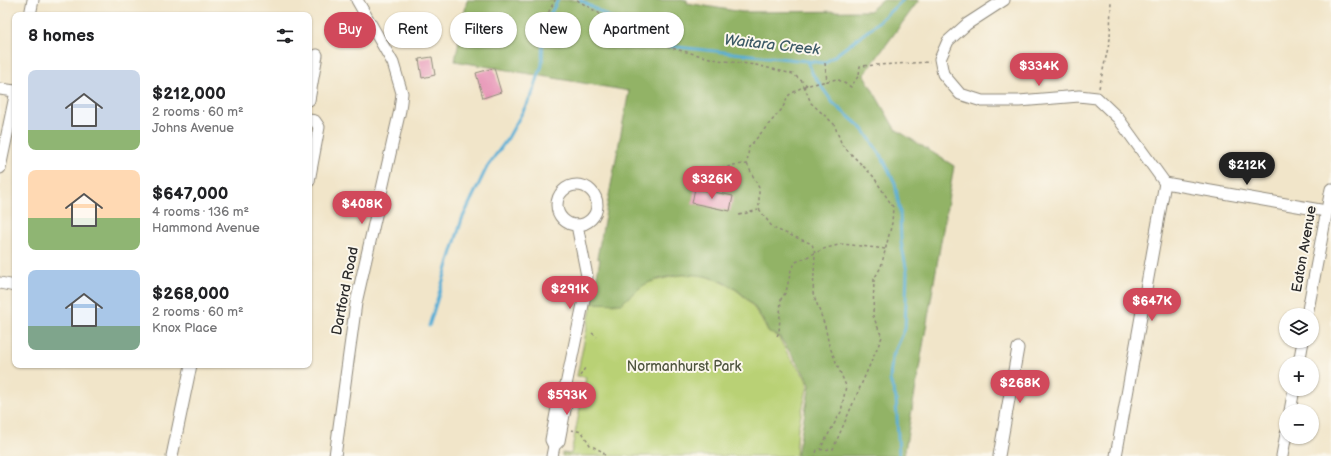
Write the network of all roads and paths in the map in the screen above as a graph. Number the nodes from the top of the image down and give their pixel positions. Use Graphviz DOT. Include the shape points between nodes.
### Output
graph roads {
  1 [pos="33,0"];
  2 [pos="357,0"];
  3 [pos="555,0"];
  4 [pos="577,0"];
  5 [pos="1004,0"];
  6 [pos="1111,0"];
  7 [pos="31,12"];
  8 [pos="549,12"];
  9 [pos="317,55"];
  10 [pos="932,62"];
  11 [pos="825,63"];
  12 [pos="1102,78"];
  13 [pos="827,82"];
  14 [pos="312,83"];
  15 [pos="804,86"];
  16 [pos="808,86"];
  17 [pos="0,89"];
  18 [pos="12,91"];
  19 [pos="12,110"];
  20 [pos="312,120"];
  21 [pos="747,164"];
  22 [pos="312,165"];
  23 [pos="0,168"];
  24 [pos="688,182"];
  25 [pos="1165,183"];
  26 [pos="1331,189"];
  27 [pos="759,209"];
  28 [pos="1326,211"];
  29 [pos="739,215"];
  30 [pos="578,230"];
  31 [pos="886,249"];
  32 [pos="815,253"];
  33 [pos="0,283"];
  34 [pos="12,285"];
  35 [pos="1308,308"];
  36 [pos="592,333"];
  37 [pos="777,336"];
  38 [pos="597,337"];
  39 [pos="1018,348"];
  40 [pos="190,368"];
  41 [pos="585,368"];
  42 [pos="580,376"];
  43 [pos="566,385"];
  44 [pos="561,431"];
  45 [pos="1284,444"];
  46 [pos="820,450"];
  47 [pos="553,451"];
  48 [pos="173,456"];
  49 [pos="335,456"];
  50 [pos="604,456"];
  51 [pos="815,456"];
  52 [pos="999,456"];
  53 [pos="1116,456"];
  54 [pos="1282,456"];
  1 -- 7 [label="street"];
  2 -- 49 [label="street, Dartford Road" via="392,63 402,93 356,303"];
  3 -- 8 [label="path"];
  4 -- 16 [label="path" via="617,24 667,47 718,60 756,65 793,74"];
  5 -- 25 [label="street" via="948,41 940,59 943,74 960,94 982,101 1079,96 1097,98 1118,118"];
  6 -- 12 [label="path" via="1110,40"];
  9 -- 14 [label="street"];
  10 -- 13 [label="path" via="860,66 859,75 852,87 838,79"];
  11 -- 13 [label="path"];
  13 -- 16 [label="path"];
  15 -- 16 [label="path"];
  15 -- 21 [label="path" via="789,95 782,109 749,147"];
  15 -- 31 [label="path" via="811,103 834,124 842,145 873,176 893,208"];
  17 -- 18 [label="street"];
  19 -- 23 [label="street"];
  20 -- 22 [label="street" via="319,127"];
  21 -- 24 [label="path" via="733,165"];
  21 -- 27 [label="path" via="759,188"];
  25 -- 28 [label="street"];
  25 -- 53 [label="street"];
  26 -- 28 [label="street, Eaton Avenue"];
  27 -- 29 [label="path"];
  27 -- 32 [label="path" via="773,228 812,244"];
  28 -- 35 [label="street, Eaton Avenue"];
  30 -- 43 [label="street" via="587,276 586,290"];
  31 -- 32 [label="path" via="844,244"];
  31 -- 46 [label="path" via="881,267 874,279 873,316 882,337 833,449"];
  32 -- 37 [label="path" via="796,262 791,270 786,292 781,299 780,332"];
  32 -- 46 [label="path" via="813,293 829,345 846,386 841,412"];
  33 -- 34 [label="street"];
  36 -- 38 [label="path"];
  39 -- 52 [label="street"];
  40 -- 48 [label="street"];
  41 -- 42 [label="path"];
  43 -- 44 [label="street" via="568,394"];
  43 -- 47 [label="street" via="560,392 551,440"];
  44 -- 47 [label="street"];
  44 -- 50 [label="path" via="582,432 590,445 603,452"];
  45 -- 54 [label="street"];
  46 -- 51 [label="path" via="817,450"];
}
